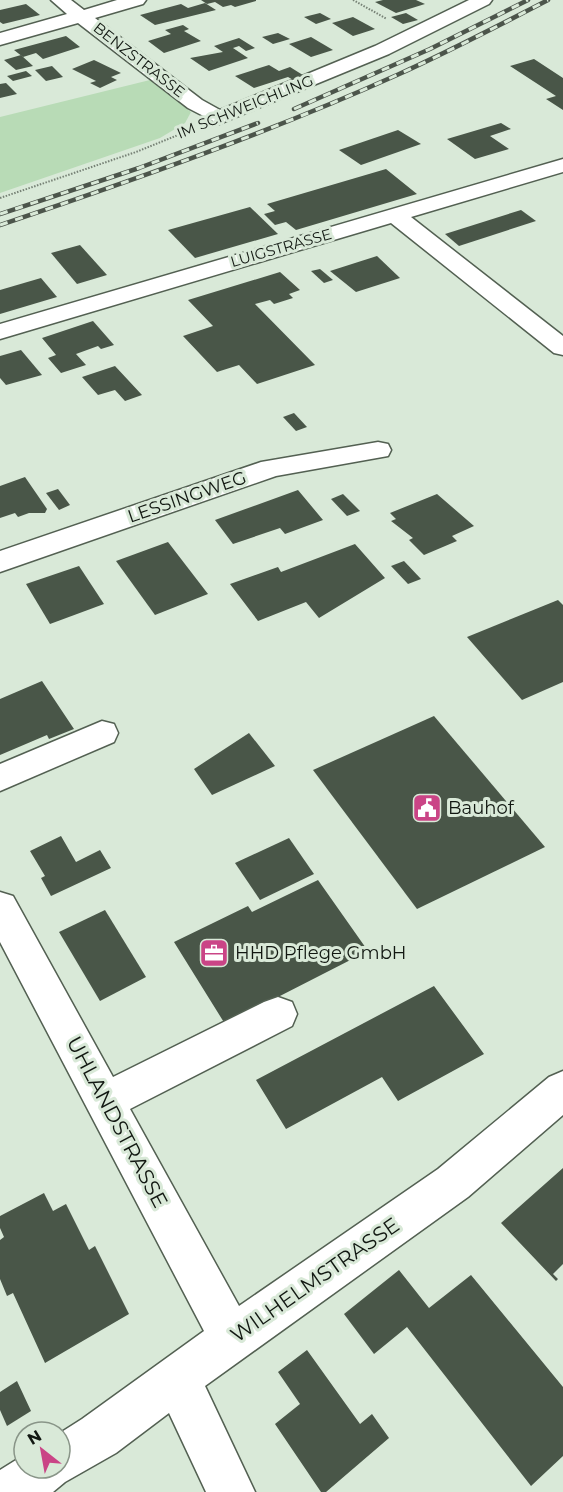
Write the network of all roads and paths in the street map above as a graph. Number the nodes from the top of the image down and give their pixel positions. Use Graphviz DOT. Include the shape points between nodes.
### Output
graph roads {
  1 [pos="60,0"];
  2 [pos="137,0"];
  3 [pos="483,0"];
  4 [pos="82,16"];
  5 [pos="0,39"];
  6 [pos="219,118"];
  7 [pos="563,165"];
  8 [pos="0,198"];
  9 [pos="395,215"];
  10 [pos="0,332"];
  11 [pos="563,348"];
  12 [pos="378,450"];
  13 [pos="0,562"];
  14 [pos="102,733"];
  15 [pos="0,778"];
  16 [pos="0,907"];
  17 [pos="278,1014"];
  18 [pos="563,1090"];
  19 [pos="105,1101"];
  20 [pos="232,1338"];
  21 [pos="177,1379"];
  22 [pos="72,1453"];
  23 [pos="28,1480"];
  24 [pos="9,1492"];
  25 [pos="231,1492"];
  1 -- 4 [label="street, BENZSTRASSE"];
  2 -- 4 [label="street"];
  3 -- 6 [label="street, IM SCHWEICHLING" via="382,50"];
  4 -- 5 [label="street"];
  4 -- 6 [label="street, BENZSTRASSE" via="195,104"];
  6 -- 8 [label="path, IM SCHWEICHLING" via="136,152"];
  7 -- 9 [label="street, LUIGSTRASSE"];
  9 -- 10 [label="street, LUIGSTRASSE"];
  9 -- 11 [label="street"];
  12 -- 13 [label="street, LESSINGWEG" via="271,468"];
  14 -- 15 [label="street"];
  16 -- 19 [label="street, UHLANDSTRASSE"];
  17 -- 19 [label="street"];
  18 -- 20 [label="street, WILHELMSTRASSE" via="453,1183"];
  19 -- 20 [label="street, UHLANDSTRASSE"];
  20 -- 21 [label="street, WILHELMSTRASSE"];
  21 -- 22 [label="street, WILHELMSTRASSE"];
  21 -- 25 [label="street"];
  23 -- 24 [label="street"];
}
